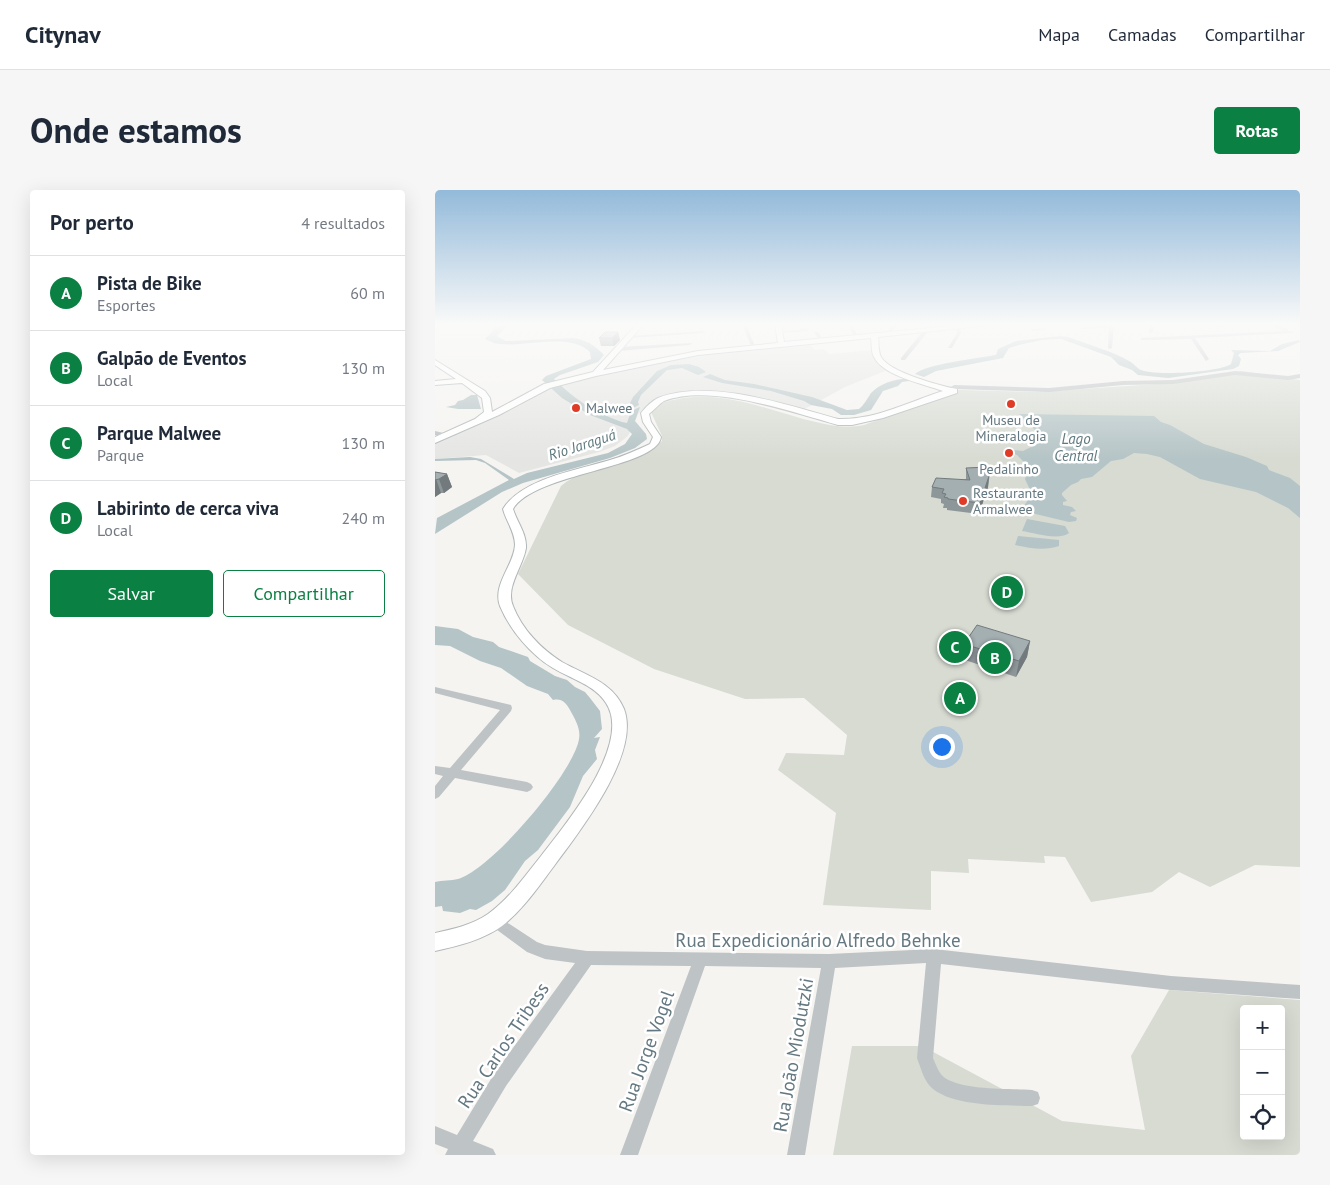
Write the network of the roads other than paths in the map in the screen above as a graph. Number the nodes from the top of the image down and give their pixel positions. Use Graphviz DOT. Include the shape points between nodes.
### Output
graph roads {
  1 [pos="445,369"];
  2 [pos="447,369"];
  3 [pos="600,369"];
  4 [pos="618,369"];
  5 [pos="897,369"];
  6 [pos="597,372"];
  7 [pos="1300,376"];
  8 [pos="437,380"];
  9 [pos="465,380"];
  10 [pos="949,390"];
  11 [pos="487,404"];
  12 [pos="500,410"];
  13 [pos="475,422"];
  14 [pos="435,433"];
  15 [pos="446,435"];
  16 [pos="435,440"];
  17 [pos="435,690"];
  18 [pos="435,770"];
  19 [pos="452,773"];
  20 [pos="527,787"];
  21 [pos="435,794"];
  22 [pos="494,920"];
  23 [pos="435,942"];
  24 [pos="934,956"];
  25 [pos="587,958"];
  26 [pos="700,961"];
  27 [pos="829,961"];
  28 [pos="1300,992"];
  29 [pos="1032,1098"];
  30 [pos="435,1135"];
  31 [pos="457,1150"];
  32 [pos="487,1155"];
  33 [pos="629,1155"];
  34 [pos="796,1155"];
  1 -- 8 [label="main road"];
  2 -- 9 [label="main road"];
  3 -- 6 [label="main road"];
  4 -- 6 [label="main road"];
  5 -- 10 [label="main road"];
  6 -- 12 [label="main road" via="543,388"];
  7 -- 10 [label="street" via="1288,378 1235,373 1173,382 1049,390"];
  8 -- 9 [label="main road"];
  9 -- 11 [label="main road" via="482,393"];
  10 -- 22 [label="main road" via="866,421 850,423 737,396 686,395 661,400 645,413 657,437 653,446 548,482 529,490 508,506 509,516 520,538 505,602 514,620 526,638 549,659 603,690 617,709 620,722 609,766 594,796 531,882"];
  11 -- 12 [label="main road"];
  11 -- 13 [label="main road" via="487,415"];
  12 -- 13 [label="main road"];
  13 -- 15 [label="main road"];
  14 -- 15 [label="street"];
  15 -- 16 [label="main road"];
  17 -- 19 [label="street" via="507,708"];
  18 -- 19 [label="street"];
  19 -- 20 [label="street"];
  19 -- 21 [label="street"];
  22 -- 23 [label="main road" via="465,935"];
  22 -- 25 [label="street, Rua Expedicionário Alfredo Behnke" via="532,947"];
  24 -- 27 [label="street, Rua Expedicionário Alfredo Behnke"];
  24 -- 28 [label="street, Rua Expedicionário Alfredo Behnke" via="1171,983"];
  24 -- 29 [label="street" via="925,1058 930,1072 938,1083 955,1091 977,1096"];
  25 -- 26 [label="street, Rua Expedicionário Alfredo Behnke"];
  25 -- 31 [label="street, Rua Carlos Tribess" via="500,1080"];
  26 -- 27 [label="street, Rua Expedicionário Alfredo Behnke"];
  26 -- 33 [label="street, Rua Jorge Vogel"];
  27 -- 34 [label="street, Rua João Miodutzki"];
  30 -- 31 [label="street"];
  31 -- 32 [label="street"];
}
